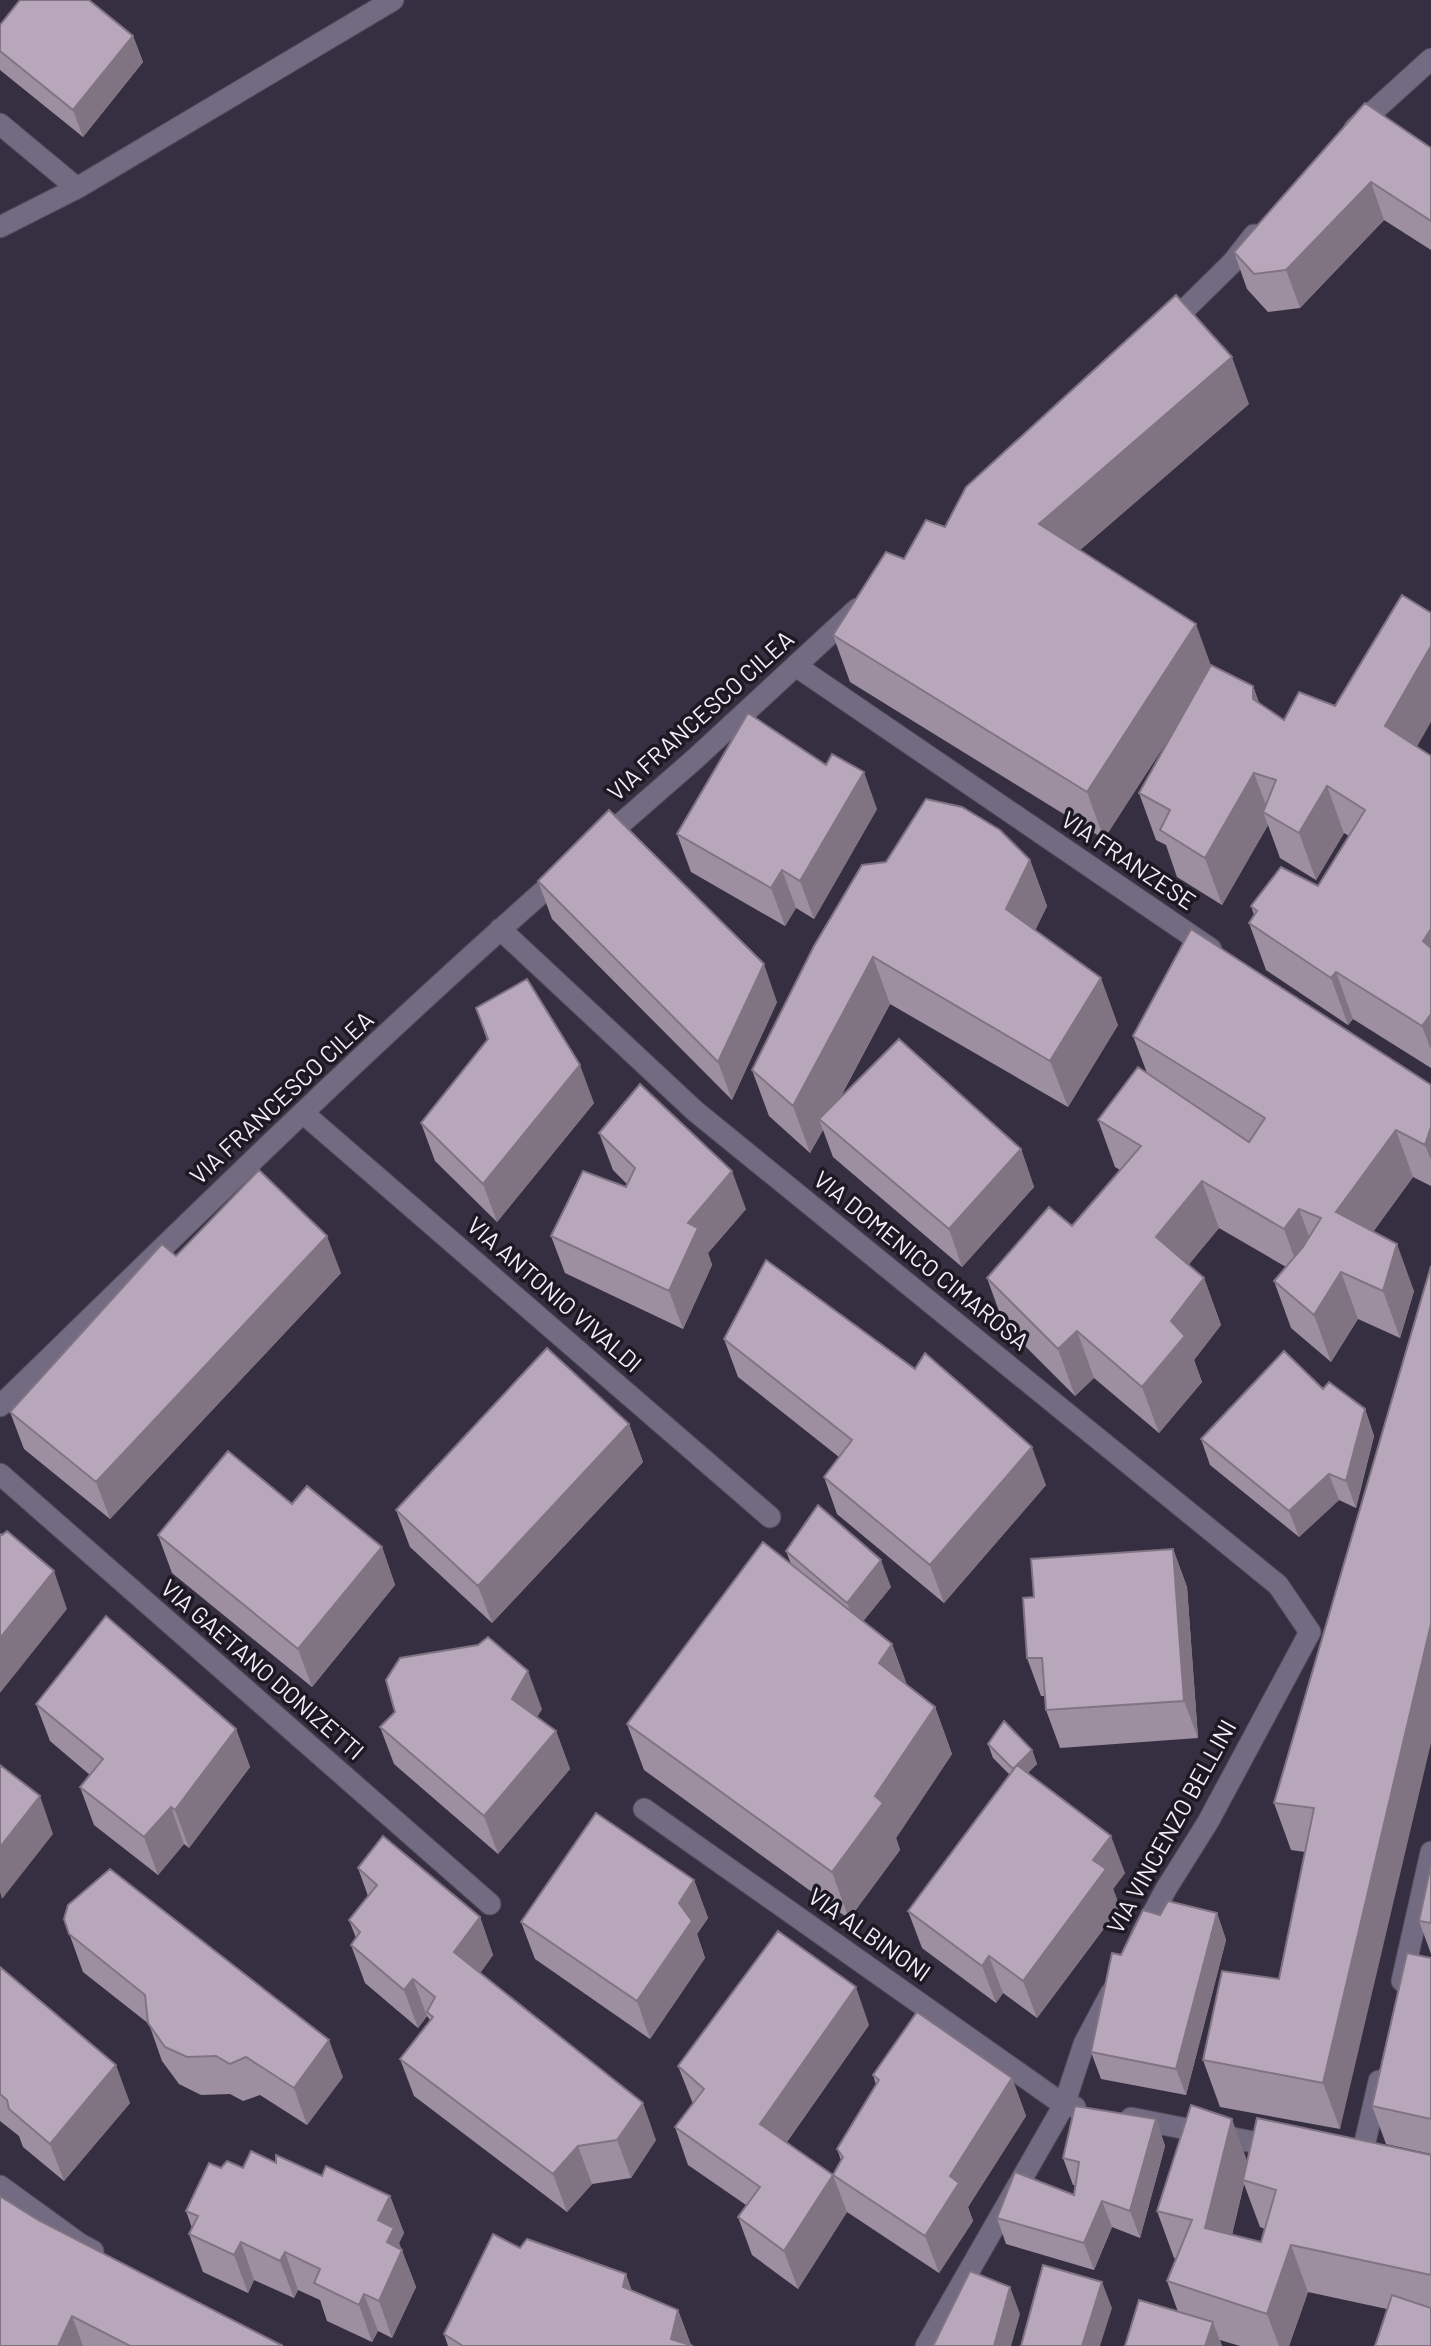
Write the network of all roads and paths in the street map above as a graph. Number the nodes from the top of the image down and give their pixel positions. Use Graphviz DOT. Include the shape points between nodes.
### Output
graph roads {
  1 [pos="393,0"];
  2 [pos="1431,59"];
  3 [pos="0,124"];
  4 [pos="1343,139"];
  5 [pos="78,188"];
  6 [pos="1264,223"];
  7 [pos="0,227"];
  8 [pos="1158,337"];
  9 [pos="875,593"];
  10 [pos="796,666"];
  11 [pos="500,929"];
  12 [pos="1223,957"];
  13 [pos="303,1113"];
  14 [pos="0,1406"];
  15 [pos="0,1474"];
  16 [pos="770,1517"];
  17 [pos="1310,1632"];
  18 [pos="643,1809"];
  19 [pos="1431,1852"];
  20 [pos="490,1904"];
  21 [pos="1134,1949"];
  22 [pos="1122,1973"];
  23 [pos="1397,2001"];
  24 [pos="1385,2055"];
  25 [pos="1064,2105"];
  26 [pos="1091,2110"];
  27 [pos="1118,2116"];
  28 [pos="1293,2150"];
  29 [pos="1384,2169"];
  30 [pos="0,2186"];
  31 [pos="117,2263"];
  32 [pos="926,2346"];
  1 -- 5 [label="street"];
  2 -- 4 [label="street"];
  3 -- 5 [label="street"];
  5 -- 7 [label="street"];
  6 -- 8 [label="street"];
  9 -- 10 [label="street, VIA FRANCESCO CILEA"];
  10 -- 11 [label="street, VIA FRANCESCO CILEA"];
  10 -- 12 [label="street, VIA FRANZESE"];
  11 -- 13 [label="street, VIA FRANCESCO CILEA"];
  11 -- 17 [label="street, VIA DOMENICO CIMAROSA" via="695,1111 1278,1586"];
  13 -- 14 [label="street, VIA FRANCESCO CILEA"];
  13 -- 16 [label="street, VIA ANTONIO VIVALDI"];
  15 -- 20 [label="street, VIA GAETANO DONIZETTI"];
  17 -- 21 [label="street, VIA VINCENZO BELLINI"];
  18 -- 25 [label="street, VIA ALBINONI"];
  19 -- 23 [label="street"];
  22 -- 25 [label="street, VIA VINCENZO BELLINI" via="1084,2044"];
  24 -- 29 [label="street" via="1353,2162"];
  25 -- 26 [label="street"];
  25 -- 32 [label="street, VIA VINCENZO BELLINI"];
  27 -- 28 [label="street"];
  30 -- 31 [label="street" via="80,2244"];
}
